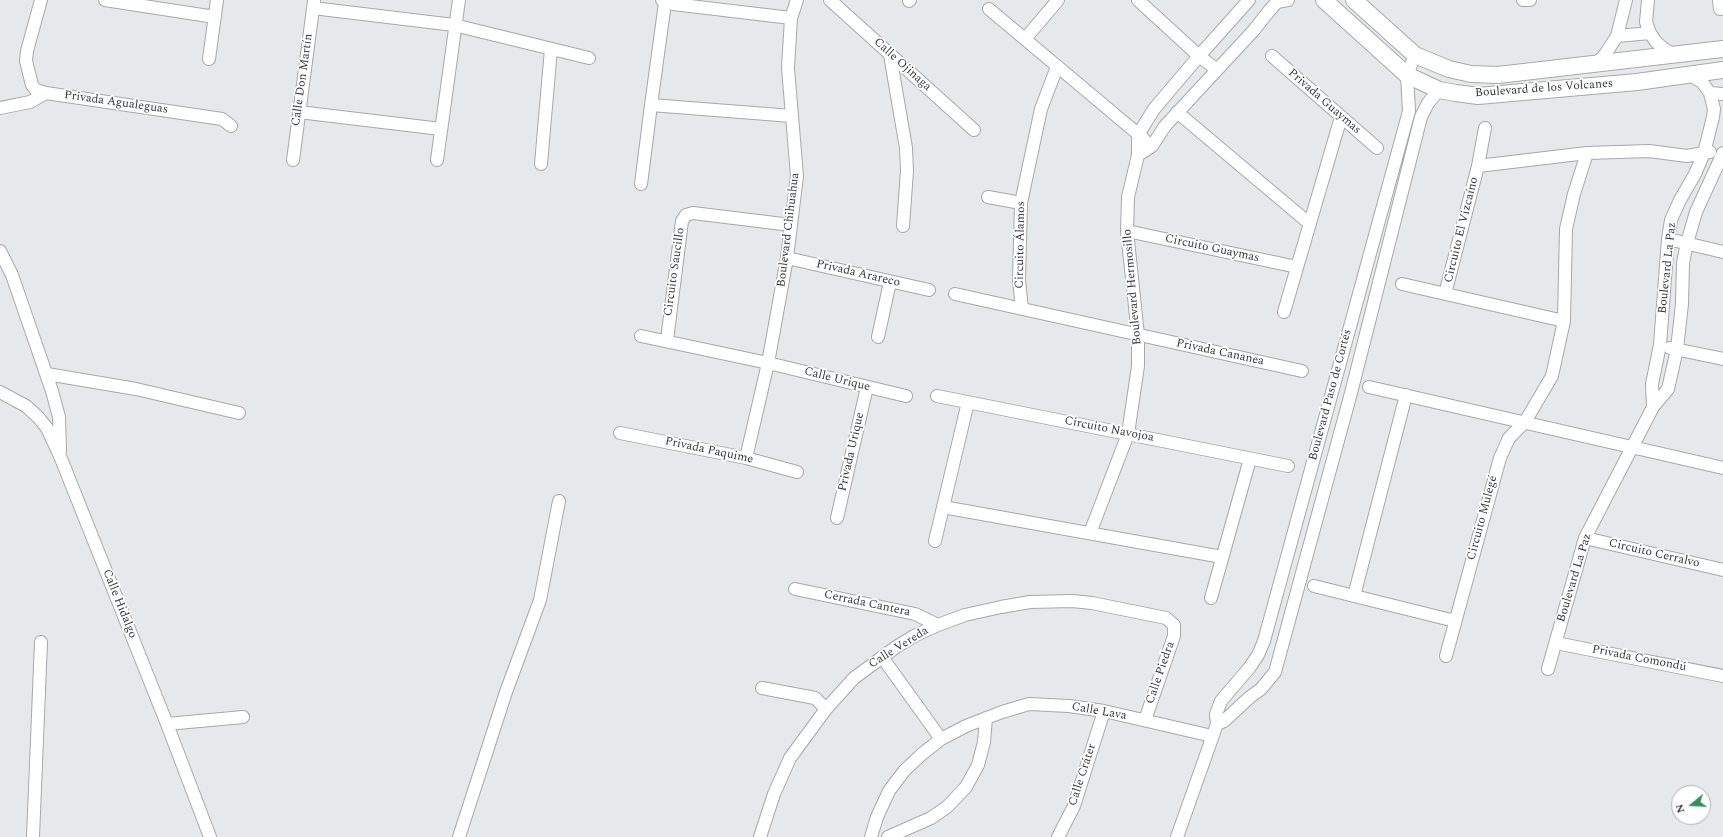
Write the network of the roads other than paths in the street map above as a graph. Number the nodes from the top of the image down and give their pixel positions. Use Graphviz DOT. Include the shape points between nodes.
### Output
graph roads {
  1 [pos="41,0"];
  2 [pos="105,0"];
  3 [pos="217,0"];
  4 [pos="459,0"];
  5 [pos="797,0"];
  6 [pos="830,0"];
  7 [pos="1058,0"];
  8 [pos="1138,0"];
  9 [pos="1249,0"];
  10 [pos="1324,0"];
  11 [pos="1354,0"];
  12 [pos="1523,0"];
  13 [pos="1530,0"];
  14 [pos="1626,0"];
  15 [pos="1648,0"];
  16 [pos="1280,1"];
  17 [pos="663,2"];
  18 [pos="149,3"];
  19 [pos="313,4"];
  20 [pos="989,9"];
  21 [pos="214,17"];
  22 [pos="791,18"];
  23 [pos="454,25"];
  24 [pos="1650,33"];
  25 [pos="1617,36"];
  26 [pos="1025,39"];
  27 [pos="551,49"];
  28 [pos="1723,49"];
  29 [pos="890,54"];
  30 [pos="1415,55"];
  31 [pos="1674,55"];
  32 [pos="1199,56"];
  33 [pos="1272,56"];
  34 [pos="589,58"];
  35 [pos="209,59"];
  36 [pos="1594,64"];
  37 [pos="1057,67"];
  38 [pos="1216,69"];
  39 [pos="1723,70"];
  40 [pos="1407,75"];
  41 [pos="1690,75"];
  42 [pos="1439,90"];
  43 [pos="46,93"];
  44 [pos="1710,93"];
  45 [pos="1723,94"];
  46 [pos="651,105"];
  47 [pos="0,108"];
  48 [pos="299,112"];
  49 [pos="1178,112"];
  50 [pos="792,116"];
  51 [pos="1341,117"];
  52 [pos="231,126"];
  53 [pos="1485,128"];
  54 [pos="441,130"];
  55 [pos="974,130"];
  56 [pos="1138,135"];
  57 [pos="1152,146"];
  58 [pos="1377,148"];
  59 [pos="1723,149"];
  60 [pos="1587,153"];
  61 [pos="1704,153"];
  62 [pos="1723,153"];
  63 [pos="1138,155"];
  64 [pos="293,160"];
  65 [pos="437,160"];
  66 [pos="541,164"];
  67 [pos="1478,166"];
  68 [pos="640,184"];
  69 [pos="988,197"];
  70 [pos="1021,203"];
  71 [pos="1310,224"];
  72 [pos="791,225"];
  73 [pos="903,226"];
  74 [pos="1127,231"];
  75 [pos="1668,239"];
  76 [pos="1687,243"];
  77 [pos="0,251"];
  78 [pos="1723,252"];
  79 [pos="787,258"];
  80 [pos="1297,267"];
  81 [pos="890,282"];
  82 [pos="1402,284"];
  83 [pos="929,290"];
  84 [pos="955,294"];
  85 [pos="1446,294"];
  86 [pos="1022,309"];
  87 [pos="1284,312"];
  88 [pos="1564,321"];
  89 [pos="1138,335"];
  90 [pos="641,336"];
  91 [pos="878,337"];
  92 [pos="666,340"];
  93 [pos="1660,345"];
  94 [pos="1677,349"];
  95 [pos="1723,359"];
  96 [pos="768,363"];
  97 [pos="1302,371"];
  98 [pos="47,374"];
  99 [pos="867,387"];
  100 [pos="1369,387"];
  101 [pos="1332,388"];
  102 [pos="0,392"];
  103 [pos="1351,393"];
  104 [pos="1406,395"];
  105 [pos="906,396"];
  106 [pos="937,396"];
  107 [pos="968,402"];
  108 [pos="1654,407"];
  109 [pos="239,413"];
  110 [pos="1526,422"];
  111 [pos="620,433"];
  112 [pos="1128,434"];
  113 [pos="1632,447"];
  114 [pos="60,456"];
  115 [pos="746,458"];
  116 [pos="1250,459"];
  117 [pos="1288,466"];
  118 [pos="1723,468"];
  119 [pos="797,472"];
  120 [pos="558,501"];
  121 [pos="943,507"];
  122 [pos="837,518"];
  123 [pos="1090,533"];
  124 [pos="1585,538"];
  125 [pos="935,541"];
  126 [pos="1222,557"];
  127 [pos="1723,570"];
  128 [pos="1314,586"];
  129 [pos="795,589"];
  130 [pos="1354,596"];
  131 [pos="1210,598"];
  132 [pos="1455,621"];
  133 [pos="938,625"];
  134 [pos="1174,625"];
  135 [pos="1264,641"];
  136 [pos="41,642"];
  137 [pos="1556,643"];
  138 [pos="1283,646"];
  139 [pos="1446,656"];
  140 [pos="882,657"];
  141 [pos="1548,669"];
  142 [pos="1723,676"];
  143 [pos="762,688"];
  144 [pos="826,709"];
  145 [pos="1104,711"];
  146 [pos="243,717"];
  147 [pos="986,718"];
  148 [pos="1145,720"];
  149 [pos="167,724"];
  150 [pos="1217,724"];
  151 [pos="1212,736"];
  152 [pos="941,739"];
  153 [pos="33,837"];
  154 [pos="210,837"];
  155 [pos="459,837"];
  156 [pos="760,837"];
  157 [pos="871,837"];
  158 [pos="888,837"];
  159 [pos="1058,837"];
  160 [pos="1177,837"];
  1 -- 43 [label="street" via="26,61 32,85 36,90"];
  2 -- 18 [label="street"];
  3 -- 21 [label="street"];
  4 -- 23 [label="street"];
  5 -- 22 [label="street, Boulevard Chihuahua"];
  6 -- 29 [label="street, Calle Ojinaga"];
  7 -- 26 [label="street"];
  8 -- 32 [label="street"];
  9 -- 32 [label="street"];
  10 -- 40 [label="street, Boulevard de los Volcanes"];
  11 -- 30 [label="street, Boulevard de los Volcanes"];
  12 -- 13 [label="street"];
  14 -- 25 [label="street"];
  15 -- 24 [label="street" via="1646,22"];
  16 -- 38 [label="street"];
  17 -- 22 [label="street"];
  17 -- 46 [label="street"];
  18 -- 21 [label="street"];
  19 -- 23 [label="street"];
  19 -- 48 [label="street, Calle Don Martín"];
  20 -- 26 [label="street"];
  21 -- 35 [label="street"];
  22 -- 50 [label="street, Boulevard Chihuahua" via="788,68"];
  23 -- 27 [label="street"];
  23 -- 54 [label="street"];
  24 -- 25 [label="street"];
  24 -- 31 [label="street" via="1656,42"];
  25 -- 36 [label="street" via="1604,56"];
  26 -- 37 [label="street"];
  27 -- 34 [label="street"];
  27 -- 66 [label="street"];
  28 -- 31 [label="street, Boulevard de los Volcanes"];
  29 -- 55 [label="street, Calle Ojinaga"];
  29 -- 73 [label="street" via="906,148"];
  30 -- 36 [label="street, Boulevard de los Volcanes" via="1449,69 1471,74 1498,75"];
  30 -- 40 [label="street, Boulevard Paso de Cortés"];
  31 -- 36 [label="street, Boulevard de los Volcanes"];
  32 -- 38 [label="street"];
  32 -- 56 [label="street" via="1154,109"];
  33 -- 51 [label="street, Privada Guaymas"];
  37 -- 56 [label="street"];
  37 -- 70 [label="street, Circuito Álamos" via="1041,109"];
  38 -- 49 [label="street"];
  39 -- 41 [label="street, Boulevard de los Volcanes"];
  40 -- 42 [label="street, Boulevard de los Volcanes"];
  40 -- 101 [label="street, Boulevard Paso de Cortés" via="1409,111"];
  41 -- 42 [label="street, Boulevard de los Volcanes" via="1478,96"];
  41 -- 44 [label="street" via="1702,82"];
  42 -- 103 [label="street, Boulevard Paso de Cortés" via="1421,117"];
  43 -- 47 [label="street" via="30,102"];
  43 -- 52 [label="street, Privada Agualeguas" via="222,119"];
  44 -- 45 [label="street"];
  44 -- 61 [label="street, Boulevard La Paz" via="1714,117"];
  46 -- 50 [label="street"];
  46 -- 68 [label="street"];
  48 -- 54 [label="street"];
  48 -- 64 [label="street, Calle Don Martín"];
  49 -- 57 [label="street"];
  49 -- 71 [label="street"];
  50 -- 72 [label="street, Boulevard Chihuahua" via="797,176"];
  51 -- 58 [label="street, Privada Guaymas"];
  51 -- 71 [label="street"];
  53 -- 67 [label="street, Circuito El Vizcaíno"];
  54 -- 65 [label="street"];
  56 -- 57 [label="street"];
  56 -- 63 [label="street, Boulevard Hermosillo"];
  57 -- 63 [label="street"];
  59 -- 61 [label="street, Circuito El Vizcaíno"];
  60 -- 61 [label="street, Circuito El Vizcaíno" via="1649,151 1687,156"];
  60 -- 67 [label="street, Circuito El Vizcaíno"];
  60 -- 88 [label="street" via="1566,229"];
  61 -- 75 [label="street, Boulevard La Paz" via="1696,174 1680,200"];
  62 -- 76 [label="street, Boulevard La Paz" via="1696,212"];
  63 -- 74 [label="street, Boulevard Hermosillo" via="1128,196"];
  67 -- 85 [label="street, Circuito El Vizcaíno"];
  69 -- 70 [label="street"];
  70 -- 86 [label="street, Circuito Álamos" via="1019,280"];
  71 -- 80 [label="street"];
  72 -- 79 [label="street, Boulevard Chihuahua"];
  72 -- 92 [label="street, Circuito Saucillo" via="693,213 686,215 682,222"];
  74 -- 80 [label="street, Circuito Guaymas"];
  74 -- 89 [label="street, Boulevard Hermosillo"];
  75 -- 76 [label="street"];
  75 -- 93 [label="street, Boulevard La Paz"];
  76 -- 78 [label="street"];
  76 -- 94 [label="street, Boulevard La Paz" via="1683,263"];
  77 -- 98 [label="street" via="12,275"];
  79 -- 81 [label="street, Privada Arareco"];
  79 -- 96 [label="street, Boulevard Chihuahua"];
  80 -- 87 [label="street"];
  81 -- 83 [label="street, Privada Arareco"];
  81 -- 91 [label="street"];
  82 -- 85 [label="street, Circuito El Vizcaíno"];
  84 -- 86 [label="street"];
  85 -- 88 [label="street, Circuito El Vizcaíno"];
  86 -- 89 [label="street"];
  88 -- 110 [label="street" via="1552,376"];
  89 -- 97 [label="street, Privada Cananea"];
  89 -- 112 [label="street, Boulevard Hermosillo" via="1138,366"];
  90 -- 92 [label="street"];
  92 -- 96 [label="street"];
  93 -- 94 [label="street"];
  93 -- 108 [label="street, Boulevard La Paz" via="1652,384"];
  94 -- 95 [label="street"];
  94 -- 108 [label="street, Boulevard La Paz" via="1668,389"];
  96 -- 99 [label="street, Calle Urique"];
  96 -- 115 [label="street, Boulevard Chihuahua"];
  98 -- 109 [label="street" via="136,389"];
  98 -- 114 [label="street" via="59,417"];
  99 -- 105 [label="street, Calle Urique"];
  99 -- 122 [label="street, Privada Urique"];
  100 -- 104 [label="street"];
  101 -- 103 [label="street"];
  101 -- 135 [label="street, Boulevard Paso de Cortés"];
  102 -- 114 [label="street, Calle Hidalgo" via="26,406 38,417 47,428"];
  103 -- 138 [label="street, Boulevard Paso de Cortés"];
  104 -- 110 [label="street"];
  104 -- 130 [label="street"];
  106 -- 107 [label="street, Circuito Navojoa"];
  107 -- 112 [label="street, Circuito Navojoa"];
  107 -- 121 [label="street"];
  108 -- 113 [label="street, Boulevard La Paz"];
  110 -- 113 [label="street"];
  110 -- 132 [label="street, Circuito Mulegé" via="1509,438 1500,458"];
  111 -- 115 [label="street, Privada Paquime"];
  112 -- 116 [label="street, Circuito Navojoa"];
  112 -- 123 [label="street, Boulevard Hermosillo"];
  113 -- 118 [label="street"];
  113 -- 124 [label="street, Boulevard La Paz"];
  114 -- 149 [label="street, Calle Hidalgo"];
  115 -- 119 [label="street, Privada Paquime"];
  116 -- 117 [label="street, Circuito Navojoa"];
  116 -- 126 [label="street"];
  120 -- 155 [label="street" via="540,600 506,692"];
  121 -- 123 [label="street"];
  121 -- 125 [label="street"];
  123 -- 126 [label="street"];
  124 -- 127 [label="street, Circuito Cerralvo"];
  124 -- 137 [label="street, Boulevard La Paz"];
  126 -- 131 [label="street"];
  128 -- 130 [label="street"];
  129 -- 133 [label="street, Cerrada Cantera" via="915,614"];
  130 -- 132 [label="street"];
  132 -- 139 [label="street, Circuito Mulegé"];
  133 -- 134 [label="street, Calle Vereda" via="965,615 1000,607 1030,602 1072,601 1166,618"];
  133 -- 140 [label="street, Calle Vereda" via="914,636"];
  134 -- 148 [label="street, Calle Piedra" via="1174,636"];
  135 -- 138 [label="street"];
  135 -- 150 [label="street, Boulevard Paso de Cortés" via="1250,667 1221,701 1216,714"];
  136 -- 153 [label="street"];
  137 -- 141 [label="street, Boulevard La Paz"];
  137 -- 142 [label="street, Privada Comondú"];
  138 -- 150 [label="street, Boulevard Paso de Cortés" via="1275,672 1262,689"];
  140 -- 144 [label="street, Calle Vereda" via="854,678"];
  140 -- 152 [label="street"];
  143 -- 144 [label="street" via="815,698"];
  144 -- 156 [label="street, Calle Vereda" via="790,758 774,794"];
  145 -- 147 [label="street, Calle Lava" via="1029,704"];
  145 -- 148 [label="street, Calle Lava"];
  145 -- 159 [label="street, Calle Cráter" via="1074,806"];
  146 -- 149 [label="street"];
  147 -- 152 [label="street, Calle Lava"];
  147 -- 158 [label="street" via="984,742 978,765 966,787 947,807 931,818"];
  148 -- 151 [label="street, Calle Lava"];
  149 -- 154 [label="street, Calle Hidalgo"];
  150 -- 151 [label="street, Boulevard Paso de Cortés"];
  151 -- 160 [label="street, Boulevard Paso de Cortés"];
  152 -- 157 [label="street, Calle Lava" via="904,771 889,791"];
}
